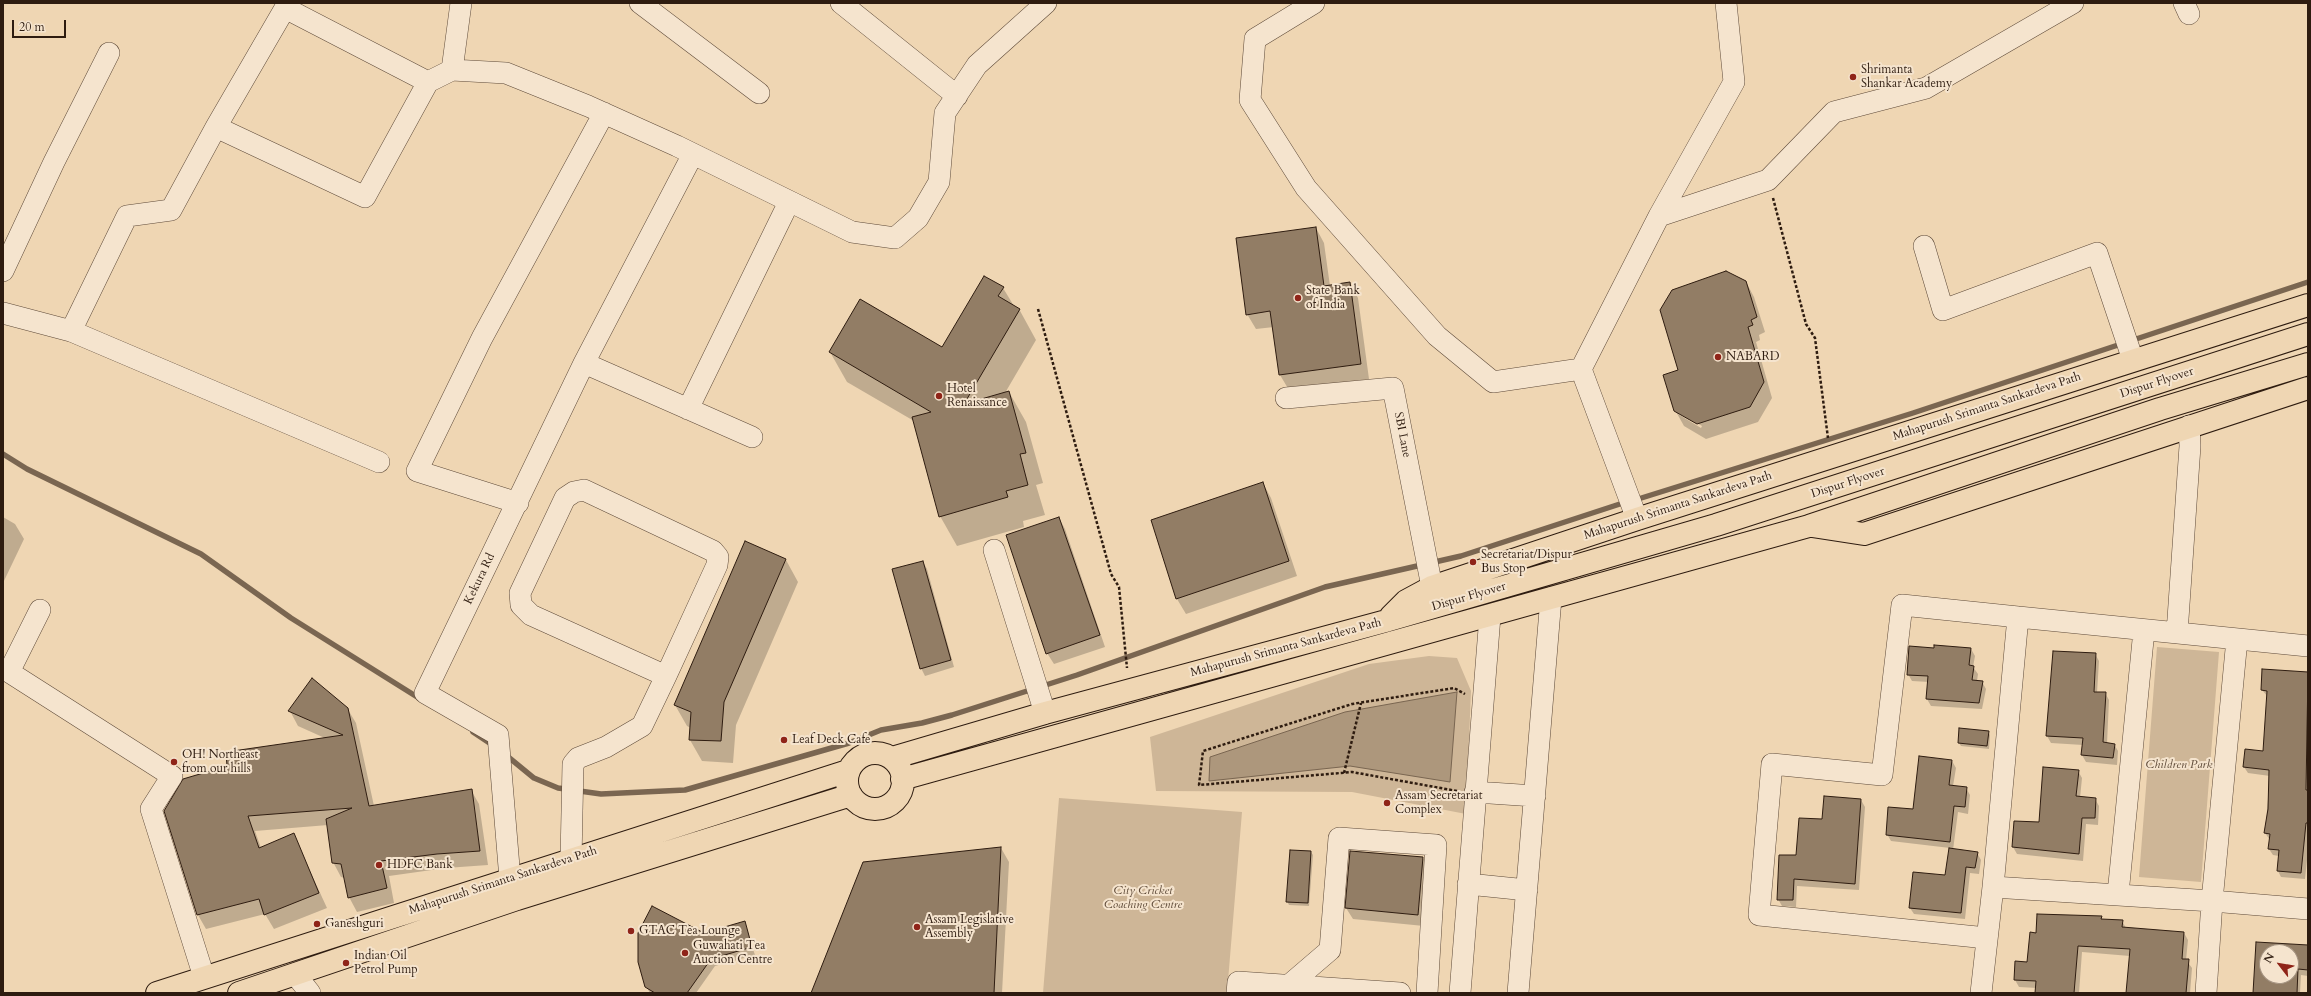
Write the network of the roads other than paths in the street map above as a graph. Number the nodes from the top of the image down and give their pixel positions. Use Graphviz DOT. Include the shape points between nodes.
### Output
graph roads {
  1 [pos="461,3"];
  2 [pos="640,3"];
  3 [pos="841,3"];
  4 [pos="1046,3"];
  5 [pos="1314,3"];
  6 [pos="1726,3"];
  7 [pos="2073,3"];
  8 [pos="286,6"];
  9 [pos="109,53"];
  10 [pos="452,70"];
  11 [pos="428,82"];
  12 [pos="759,93"];
  13 [pos="957,96"];
  14 [pos="604,113"];
  15 [pos="216,127"];
  16 [pos="693,154"];
  17 [pos="789,202"];
  18 [pos="1659,216"];
  19 [pos="1924,246"];
  20 [pos="3,272"];
  21 [pos="2308,305"];
  22 [pos="3,313"];
  23 [pos="71,331"];
  24 [pos="2308,334"];
  25 [pos="2132,356"];
  26 [pos="584,363"];
  27 [pos="2308,364"];
  28 [pos="1581,369"];
  29 [pos="2246,383"];
  30 [pos="2308,388"];
  31 [pos="2284,395"];
  32 [pos="1286,398"];
  33 [pos="688,409"];
  34 [pos="2189,426"];
  35 [pos="752,438"];
  36 [pos="379,462"];
  37 [pos="518,503"];
  38 [pos="1635,515"];
  39 [pos="1809,526"];
  40 [pos="994,550"];
  41 [pos="1428,570"];
  42 [pos="1551,598"];
  43 [pos="40,610"];
  44 [pos="1490,616"];
  45 [pos="2018,617"];
  46 [pos="1386,621"];
  47 [pos="2144,630"];
  48 [pos="2177,633"];
  49 [pos="2237,639"];
  50 [pos="2308,646"];
  51 [pos="666,676"];
  52 [pos="1042,707"];
  53 [pos="892,758"];
  54 [pos="848,771"];
  55 [pos="902,779"];
  56 [pos="1469,792"];
  57 [pos="851,795"];
  58 [pos="1535,796"];
  59 [pos="571,860"];
  60 [pos="510,879"];
  61 [pos="1468,884"];
  62 [pos="1993,887"];
  63 [pos="1527,890"];
  64 [pos="2118,894"];
  65 [pos="2212,901"];
  66 [pos="2308,908"];
  67 [pos="1987,938"];
  68 [pos="295,974"];
  69 [pos="204,977"];
  70 [pos="1288,986"];
  71 [pos="157,993"];
  72 [pos="239,993"];
  73 [pos="310,993"];
  74 [pos="1238,993"];
  75 [pos="1400,993"];
  76 [pos="1427,993"];
  77 [pos="1460,993"];
  78 [pos="1518,993"];
  79 [pos="1981,993"];
  80 [pos="2206,993"];
  1 -- 10 [label="street"];
  2 -- 12 [label="street"];
  3 -- 13 [label="street"];
  4 -- 13 [label="street" via="977,65"];
  5 -- 28 [label="street" via="1255,39 1250,100 1306,188 1437,336 1493,382"];
  6 -- 18 [label="street" via="1734,82"];
  7 -- 18 [label="street" via="1926,88 1834,112 1768,180"];
  8 -- 11 [label="street"];
  8 -- 15 [label="street"];
  9 -- 20 [label="street" via="54,162"];
  10 -- 11 [label="street"];
  10 -- 14 [label="street" via="506,73"];
  11 -- 15 [label="street" via="365,197"];
  13 -- 17 [label="street" via="945,113 939,182 918,218 895,238 852,232"];
  14 -- 16 [label="street"];
  14 -- 37 [label="street" via="482,338 417,471"];
  15 -- 23 [label="street" via="172,210 127,216"];
  16 -- 17 [label="street"];
  16 -- 26 [label="street, Kekura Rd"];
  17 -- 33 [label="street"];
  18 -- 28 [label="street"];
  19 -- 25 [label="street" via="1943,310 2097,253"];
  21 -- 25 [label="main road, Mahapurush Srimanta Sankardeva Path"];
  22 -- 23 [label="street"];
  23 -- 36 [label="street"];
  24 -- 46 [label="main road, Dispur Flyover" via="1716,525"];
  25 -- 38 [label="main road, Mahapurush Srimanta Sankardeva Path"];
  26 -- 33 [label="street"];
  26 -- 37 [label="street, Kekura Rd"];
  27 -- 29 [label="main road, Mahapurush Srimanta Sankardeva Path"];
  28 -- 38 [label="street"];
  29 -- 31 [label="main road"];
  29 -- 39 [label="main road, Mahapurush Srimanta Sankardeva Path" via="2160,409"];
  30 -- 31 [label="main road"];
  31 -- 34 [label="main road"];
  32 -- 41 [label="street, SBI Lane" via="1393,388"];
  33 -- 35 [label="street"];
  34 -- 39 [label="main road" via="1864,534"];
  34 -- 48 [label="street" via="2190,446"];
  37 -- 60 [label="street, Kekura Rd" via="425,692 498,735"];
  38 -- 41 [label="main road, Mahapurush Srimanta Sankardeva Path"];
  39 -- 42 [label="main road, Mahapurush Srimanta Sankardeva Path"];
  40 -- 52 [label="street"];
  41 -- 46 [label="main road, Mahapurush Srimanta Sankardeva Path" via="1406,601"];
  42 -- 44 [label="main road, Mahapurush Srimanta Sankardeva Path"];
  42 -- 58 [label="street"];
  43 -- 69 [label="street" via="9,672 172,776 150,809"];
  44 -- 55 [label="main road, Mahapurush Srimanta Sankardeva Path"];
  44 -- 56 [label="street"];
  45 -- 47 [label="street"];
  45 -- 62 [label="street"];
  45 -- 67 [label="street" via="1902,606 1882,775 1772,764 1759,915"];
  46 -- 52 [label="main road, Mahapurush Srimanta Sankardeva Path"];
  47 -- 48 [label="street"];
  47 -- 64 [label="street"];
  48 -- 49 [label="street"];
  49 -- 50 [label="street"];
  49 -- 65 [label="street"];
  51 -- 51 [label="street" via="717,565 718,557 713,551 584,490 574,492 565,498 561,505 520,593 520,605 531,615"];
  51 -- 59 [label="street" via="642,726 606,748 578,758 572,764"];
  52 -- 53 [label="main road, Mahapurush Srimanta Sankardeva Path"];
  53 -- 54 [label="main road" via="879,753 865,754 857,759"];
  53 -- 55 [label="main road" via="899,765"];
  54 -- 57 [label="main road" via="847,783"];
  54 -- 59 [label="main road, Mahapurush Srimanta Sankardeva Path"];
  55 -- 57 [label="main road" via="900,793 895,801 878,809 859,804"];
  56 -- 58 [label="street"];
  56 -- 61 [label="street"];
  57 -- 68 [label="main road, Mahapurush Srimanta Sankardeva Path" via="517,899"];
  58 -- 63 [label="street"];
  59 -- 60 [label="main road, Mahapurush Srimanta Sankardeva Path"];
  60 -- 69 [label="main road, Mahapurush Srimanta Sankardeva Path"];
  61 -- 63 [label="street"];
  61 -- 77 [label="street"];
  62 -- 64 [label="street"];
  62 -- 67 [label="street"];
  63 -- 78 [label="street"];
  64 -- 65 [label="street"];
  65 -- 66 [label="street"];
  65 -- 80 [label="street"];
  67 -- 79 [label="street"];
  68 -- 72 [label="main road, Mahapurush Srimanta Sankardeva Path"];
  68 -- 73 [label="street"];
  69 -- 71 [label="main road, Mahapurush Srimanta Sankardeva Path"];
  70 -- 74 [label="street" via="1238,982"];
  70 -- 75 [label="street"];
  70 -- 76 [label="street" via="1330,950 1339,838 1436,845"];
}
